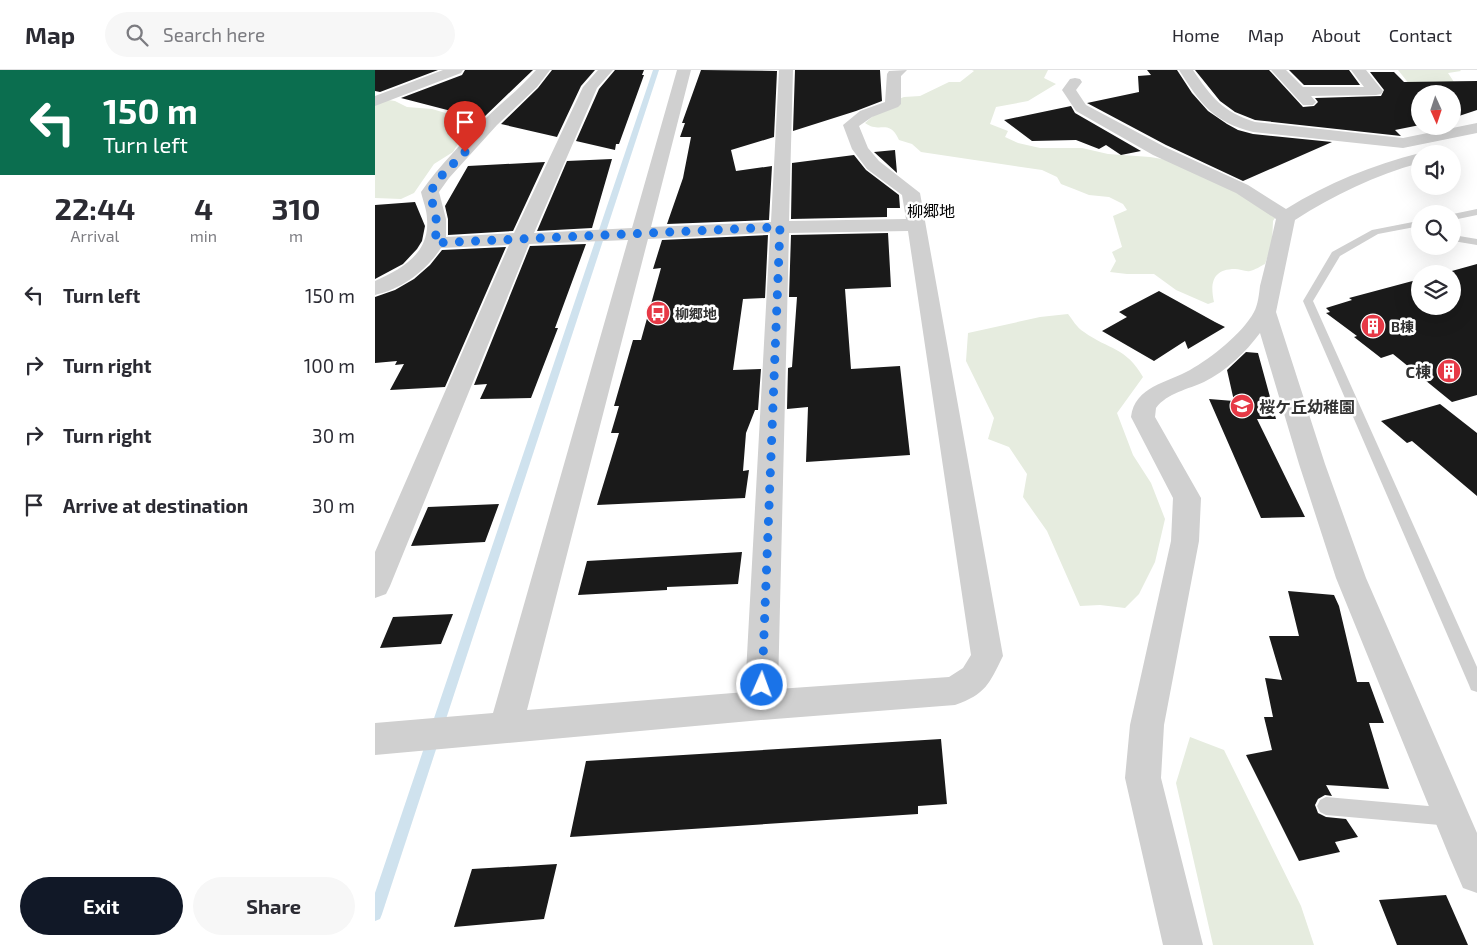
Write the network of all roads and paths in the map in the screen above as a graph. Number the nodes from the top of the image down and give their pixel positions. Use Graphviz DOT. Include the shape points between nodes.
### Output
graph roads {
  1 [pos="456,70"];
  2 [pos="543,70"];
  3 [pos="606,70"];
  4 [pos="684,70"];
  5 [pos="786,70"];
  6 [pos="900,70"];
  7 [pos="1186,70"];
  8 [pos="1278,70"];
  9 [pos="1358,70"];
  10 [pos="1075,82"];
  11 [pos="375,101"];
  12 [pos="1477,128"];
  13 [pos="1411,160"];
  14 [pos="1477,212"];
  15 [pos="1461,215"];
  16 [pos="1286,217"];
  17 [pos="917,225"];
  18 [pos="1411,225"];
  19 [pos="780,227"];
  20 [pos="629,235"];
  21 [pos="1461,239"];
  22 [pos="521,240"];
  23 [pos="1477,242"];
  24 [pos="435,243"];
  25 [pos="375,290"];
  26 [pos="1265,312"];
  27 [pos="385,541"];
  28 [pos="375,586"];
  29 [pos="1477,685"];
  30 [pos="761,705"];
  31 [pos="506,727"];
  32 [pos="375,739"];
  33 [pos="1326,806"];
  34 [pos="1451,817"];
  35 [pos="1477,874"];
  36 [pos="1183,945"];
  1 -- 11 [label="street"];
  2 -- 24 [label="street" via="491,122 430,192 437,223"];
  3 -- 22 [label="street" via="590,87"];
  4 -- 20 [label="street"];
  5 -- 19 [label="street"];
  6 -- 17 [label="street" via="894,74 893,104 865,114 851,125 860,149 873,164 911,193"];
  7 -- 12 [label="street" via="1215,111 1232,121 1253,127 1403,143"];
  8 -- 9 [label="street" via="1304,97 1376,91"];
  10 -- 16 [label="street" via="1069,90 1081,108 1159,151 1242,189"];
  13 -- 16 [label="street" via="1365,174"];
  14 -- 15 [label="lane"];
  16 -- 26 [label="street"];
  17 -- 19 [label="street"];
  17 -- 30 [label="street" via="987,656 975,678 955,691"];
  18 -- 29 [label="lane" via="1375,232 1336,254 1307,301"];
  19 -- 20 [label="street"];
  19 -- 30 [label="street"];
  20 -- 22 [label="street"];
  20 -- 31 [label="street"];
  21 -- 23 [label="lane"];
  22 -- 24 [label="street"];
  22 -- 27 [label="street"];
  24 -- 25 [label="street" via="422,262 410,272"];
  26 -- 34 [label="street" via="1351,578"];
  26 -- 36 [label="street" via="1244,339 1221,360 1197,376 1167,388 1149,400 1144,408 1143,417 1187,498 1185,541 1147,725 1143,778"];
  27 -- 28 [label="street"];
  30 -- 31 [label="street"];
  31 -- 32 [label="street"];
  33 -- 34 [label="lane"];
  34 -- 35 [label="street"];
}
